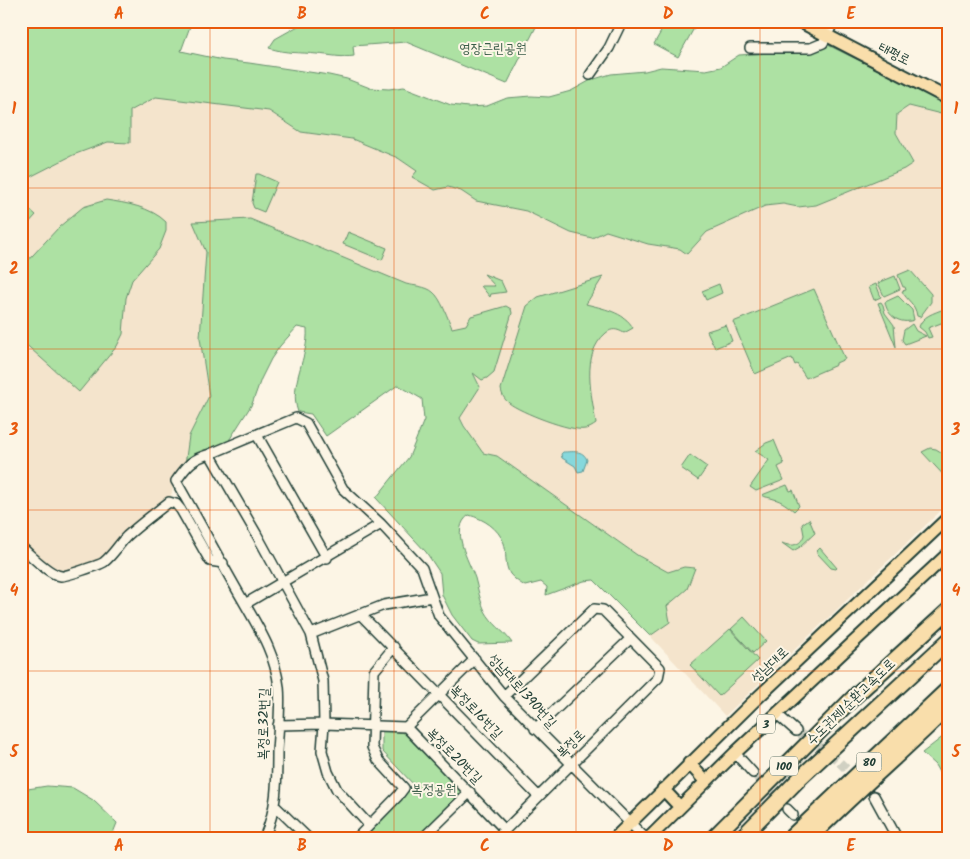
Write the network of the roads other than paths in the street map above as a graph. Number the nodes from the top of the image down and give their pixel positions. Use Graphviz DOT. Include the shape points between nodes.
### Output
graph roads {
  1 [pos="622,21"];
  2 [pos="798,21"];
  3 [pos="834,21"];
  4 [pos="827,36"];
  5 [pos="750,48"];
  6 [pos="590,75"];
  7 [pos="949,99"];
  8 [pos="257,435"];
  9 [pos="210,454"];
  10 [pos="176,480"];
  11 [pos="949,517"];
  12 [pos="381,524"];
  13 [pos="21,547"];
  14 [pos="949,553"];
  15 [pos="327,558"];
  16 [pos="223,563"];
  17 [pos="283,583"];
  18 [pos="432,597"];
  19 [pos="245,604"];
  20 [pos="949,610"];
  21 [pos="360,614"];
  22 [pos="311,634"];
  23 [pos="630,639"];
  24 [pos="949,640"];
  25 [pos="394,647"];
  26 [pos="475,659"];
  27 [pos="949,688"];
  28 [pos="440,695"];
  29 [pos="504,696"];
  30 [pos="949,706"];
  31 [pos="777,714"];
  32 [pos="324,724"];
  33 [pos="278,725"];
  34 [pos="372,726"];
  35 [pos="406,727"];
  36 [pos="535,729"];
  37 [pos="796,731"];
  38 [pos="735,753"];
  39 [pos="571,763"];
  40 [pos="689,763"];
  41 [pos="753,773"];
  42 [pos="706,782"];
  43 [pos="663,789"];
  44 [pos="470,792"];
  45 [pos="538,796"];
  46 [pos="874,796"];
  47 [pos="275,806"];
  48 [pos="680,807"];
  49 [pos="630,822"];
  50 [pos="369,825"];
  51 [pos="505,830"];
  52 [pos="264,838"];
  53 [pos="308,838"];
  54 [pos="357,838"];
  55 [pos="423,838"];
  56 [pos="497,838"];
  57 [pos="615,838"];
  58 [pos="645,838"];
  59 [pos="649,838"];
  60 [pos="713,838"];
  61 [pos="741,838"];
  62 [pos="790,838"];
  63 [pos="810,838"];
  64 [pos="898,838"];
  1 -- 6 [label="street" via="609,48"];
  2 -- 4 [label="main road, 태평로"];
  3 -- 4 [label="street"];
  4 -- 5 [label="street" via="811,48"];
  4 -- 7 [label="main road, 태평로"];
  8 -- 9 [label="street, 성남대로1390번길"];
  8 -- 12 [label="street, 성남대로1390번길" via="296,418 306,423 343,490"];
  8 -- 15 [label="street"];
  9 -- 10 [label="street, 성남대로1390번길" via="197,458"];
  9 -- 17 [label="street"];
  10 -- 16 [label="street, 복정로32번길"];
  11 -- 40 [label="main road, 성남대로 / 3"];
  12 -- 15 [label="street"];
  12 -- 18 [label="street, 성남대로1390번길" via="422,568"];
  13 -- 16 [label="street" via="50,572 62,576 75,573 106,561 126,537 169,502 181,510 210,561"];
  14 -- 31 [label="main road, 3"];
  15 -- 17 [label="street"];
  16 -- 19 [label="street, 복정로32번길"];
  17 -- 19 [label="street"];
  17 -- 22 [label="street"];
  18 -- 21 [label="street" via="384,605"];
  18 -- 26 [label="street, 성남대로1390번길" via="439,616"];
  19 -- 33 [label="street, 복정로32번길" via="272,654 280,688"];
  20 -- 60 [label="highway, 수도권제1순환고속도로 / 100" via="856,695"];
  21 -- 22 [label="street"];
  21 -- 25 [label="street, 복정로16번길"];
  22 -- 32 [label="street" via="323,681"];
  23 -- 29 [label="street" via="603,610 594,609"];
  23 -- 36 [label="street"];
  23 -- 39 [label="street, 복정로" via="660,668 658,678"];
  24 -- 61 [label="highway, 수도권제1순환고속도로 / 100"];
  25 -- 28 [label="street, 복정로16번길"];
  25 -- 34 [label="street" via="374,671"];
  26 -- 28 [label="street"];
  26 -- 29 [label="street, 성남대로1390번길"];
  27 -- 62 [label="highway, 80"];
  28 -- 35 [label="street"];
  28 -- 45 [label="street, 복정로16번길"];
  29 -- 36 [label="street, 성남대로1390번길"];
  30 -- 63 [label="highway, 80"];
  31 -- 37 [label="street"];
  31 -- 38 [label="main road, 3"];
  32 -- 33 [label="street, 복정로20번길"];
  32 -- 34 [label="street, 복정로20번길"];
  32 -- 50 [label="street" via="322,751 328,772 337,790"];
  33 -- 47 [label="street, 복정로32번길"];
  34 -- 35 [label="street, 복정로20번길"];
  34 -- 50 [label="street" via="372,747 378,760 404,788"];
  35 -- 44 [label="street, 복정로20번길"];
  36 -- 39 [label="street, 성남대로1390번길"];
  38 -- 41 [label="street"];
  38 -- 42 [label="main road, 3"];
  39 -- 45 [label="street, 복정로"];
  39 -- 49 [label="street, 성남대로1390번길"];
  40 -- 42 [label="main road"];
  40 -- 43 [label="main road, 성남대로 / 3"];
  42 -- 48 [label="main road, 3"];
  43 -- 48 [label="main road"];
  43 -- 49 [label="main road, 성남대로 / 3"];
  44 -- 51 [label="street, 복정로20번길"];
  44 -- 55 [label="street"];
  45 -- 51 [label="street, 복정로"];
  46 -- 64 [label="street"];
  47 -- 52 [label="street, 복정로32번길"];
  47 -- 53 [label="street"];
  48 -- 59 [label="main road, 3"];
  49 -- 57 [label="main road, 성남대로 / 3"];
  49 -- 58 [label="street, 성남대로1390번길"];
  50 -- 54 [label="street"];
  51 -- 56 [label="street, 복정로"];
}
